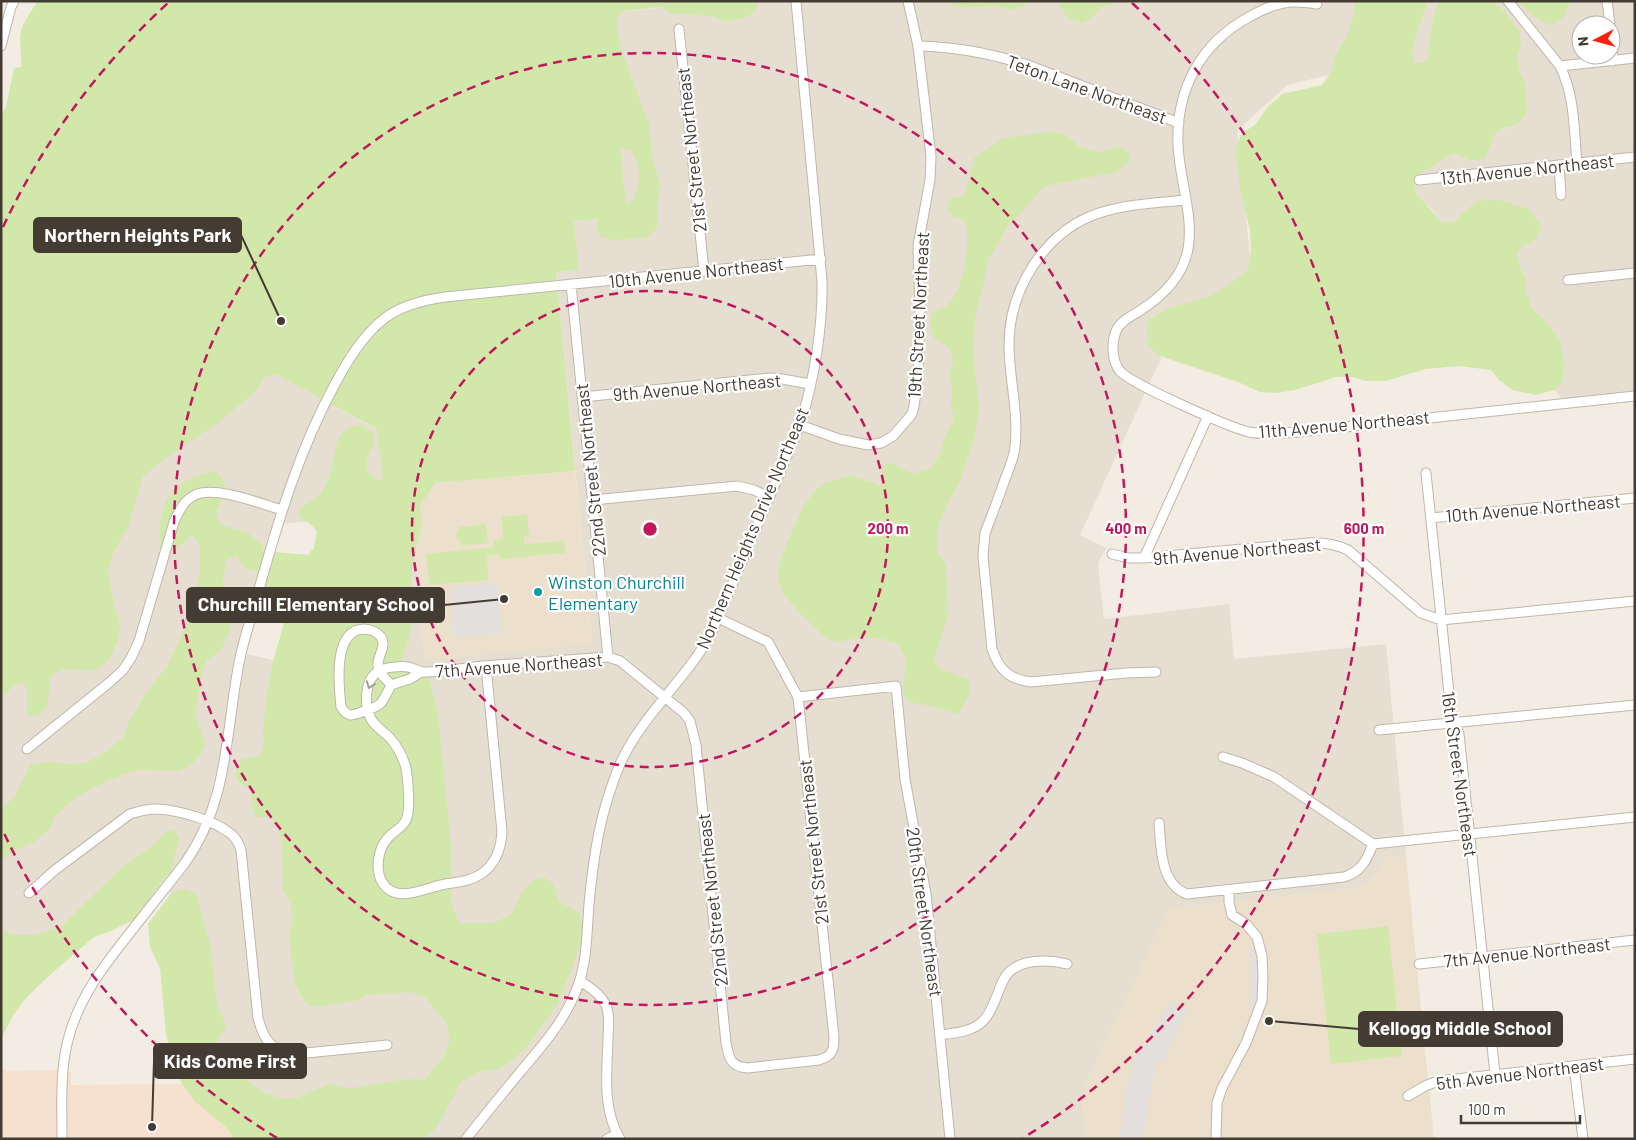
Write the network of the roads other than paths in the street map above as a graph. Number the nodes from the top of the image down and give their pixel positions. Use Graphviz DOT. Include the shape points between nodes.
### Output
graph roads {
  1 [pos="14,1"];
  2 [pos="796,1"];
  3 [pos="908,1"];
  4 [pos="1508,1"];
  5 [pos="1607,1"];
  6 [pos="1317,4"];
  7 [pos="1609,15"];
  8 [pos="679,29"];
  9 [pos="1,46"];
  10 [pos="918,46"];
  11 [pos="1635,58"];
  12 [pos="1621,60"];
  13 [pos="1571,65"];
  14 [pos="1560,66"];
  15 [pos="1179,123"];
  16 [pos="1635,158"];
  17 [pos="1577,163"];
  18 [pos="1559,165"];
  19 [pos="1419,180"];
  20 [pos="1562,195"];
  21 [pos="1185,200"];
  22 [pos="821,259"];
  23 [pos="704,271"];
  24 [pos="1635,273"];
  25 [pos="1568,280"];
  26 [pos="572,284"];
  27 [pos="810,384"];
  28 [pos="1635,396"];
  29 [pos="583,397"];
  30 [pos="1208,416"];
  31 [pos="800,425"];
  32 [pos="1426,473"];
  33 [pos="769,497"];
  34 [pos="1635,498"];
  35 [pos="593,500"];
  36 [pos="282,510"];
  37 [pos="1431,518"];
  38 [pos="1112,554"];
  39 [pos="1144,558"];
  40 [pos="1635,602"];
  41 [pos="718,618"];
  42 [pos="1441,620"];
  43 [pos="608,657"];
  44 [pos="486,666"];
  45 [pos="379,670"];
  46 [pos="421,672"];
  47 [pos="1156,672"];
  48 [pos="392,685"];
  49 [pos="665,696"];
  50 [pos="798,697"];
  51 [pos="1635,705"];
  52 [pos="368,709"];
  53 [pos="1454,722"];
  54 [pos="1379,730"];
  55 [pos="27,749"];
  56 [pos="1222,757"];
  57 [pos="1635,817"];
  58 [pos="208,822"];
  59 [pos="1159,824"];
  60 [pos="1470,835"];
  61 [pos="1373,844"];
  62 [pos="1229,890"];
  63 [pos="29,893"];
  64 [pos="1635,940"];
  65 [pos="1482,958"];
  66 [pos="1067,964"];
  67 [pos="1419,964"];
  68 [pos="580,981"];
  69 [pos="940,1034"];
  70 [pos="387,1045"];
  71 [pos="1635,1059"];
  72 [pos="783,1065"];
  73 [pos="1574,1066"];
  74 [pos="1495,1074"];
  75 [pos="1408,1096"];
  76 [pos="619,1136"];
  77 [pos="62,1139"];
  78 [pos="466,1139"];
  79 [pos="607,1139"];
  80 [pos="950,1139"];
  81 [pos="1216,1139"];
  82 [pos="1583,1139"];
  1 -- 9 [label="street"];
  2 -- 22 [label="street, Northern Heights Drive Northeast"];
  3 -- 10 [label="street, 19th Street Northeast"];
  4 -- 14 [label="street"];
  5 -- 7 [label="street"];
  6 -- 15 [label="street" via="1281,3 1232,26 1209,47 1196,66 1186,86"];
  8 -- 23 [label="street, 21st Street Northeast"];
  10 -- 15 [label="street, Teton Lane Northeast" via="965,49 1025,64"];
  10 -- 31 [label="street, 19th Street Northeast" via="931,156 918,246 918,370 912,414 893,436 868,445"];
  11 -- 12 [label="street"];
  13 -- 14 [label="street"];
  14 -- 17 [label="street" via="1571,97"];
  15 -- 21 [label="street, Teton Lane Northeast" via="1178,144"];
  16 -- 17 [label="street, 13th Avenue Northeast"];
  17 -- 18 [label="street, 13th Avenue Northeast"];
  18 -- 19 [label="street, 13th Avenue Northeast"];
  18 -- 20 [label="street"];
  21 -- 30 [label="street, 11th Avenue Northeast" via="1189,240 1180,274 1147,306 1118,327 1113,344 1114,355 1126,378"];
  21 -- 47 [label="street" via="1122,207 1085,218 1051,243 1024,280 1009,332 1016,411 1015,448 986,533 983,556 992,649 1001,669 1009,675 1031,682"];
  22 -- 23 [label="street, 10th Avenue Northeast"];
  22 -- 27 [label="street, Northern Heights Drive Northeast" via="821,314"];
  23 -- 26 [label="street, 10th Avenue Northeast"];
  24 -- 25 [label="street"];
  26 -- 29 [label="street, 22nd Street Northeast"];
  26 -- 36 [label="street, 10th Avenue Northeast" via="445,296 412,304 386,318 354,351 328,396"];
  27 -- 29 [label="street, 9th Avenue Northeast" via="769,378"];
  27 -- 31 [label="street, Northern Heights Drive Northeast"];
  28 -- 30 [label="street, 11th Avenue Northeast" via="1279,433 1249,432"];
  29 -- 35 [label="street, 22nd Street Northeast"];
  30 -- 39 [label="street"];
  31 -- 33 [label="street, Northern Heights Drive Northeast"];
  32 -- 37 [label="street, 16th Street Northeast"];
  33 -- 35 [label="street" via="736,486"];
  33 -- 41 [label="street, Northern Heights Drive Northeast"];
  34 -- 37 [label="street, 10th Avenue Northeast"];
  35 -- 43 [label="street, 22nd Street Northeast"];
  36 -- 55 [label="street" via="220,493 196,494 186,501 174,522 139,641 131,658 110,682"];
  36 -- 58 [label="street, 10th Avenue Northeast" via="242,653 223,772"];
  37 -- 42 [label="street, 16th Street Northeast"];
  38 -- 39 [label="street, 9th Avenue Northeast"];
  39 -- 42 [label="street, 9th Avenue Northeast" via="1309,543 1335,544 1348,550 1421,613"];
  40 -- 42 [label="street, 9th Avenue Northeast"];
  41 -- 49 [label="street, Northern Heights Drive Northeast" via="701,652"];
  41 -- 50 [label="street, 21st Street Northeast" via="768,642"];
  42 -- 53 [label="street, 16th Street Northeast"];
  43 -- 44 [label="street, 7th Avenue Northeast"];
  43 -- 49 [label="street, 7th Avenue Northeast" via="620,661"];
  44 -- 46 [label="street, 7th Avenue Northeast"];
  44 -- 52 [label="street" via="502,832 497,856 481,874 471,879 416,893 402,894 385,886 381,879 379,856 387,839 400,828 408,815 406,768 394,745 370,718"];
  45 -- 46 [label="street" via="409,667"];
  45 -- 48 [label="street"];
  45 -- 52 [label="street, one-way" via="367,688"];
  45 -- 52 [label="street" via="377,662 383,639 371,630 355,631 346,641 338,667 341,707 350,714"];
  46 -- 48 [label="street"];
  48 -- 52 [label="street" via="380,704"];
  49 -- 68 [label="street, Northern Heights Drive Northeast" via="630,744 603,812 593,863"];
  49 -- 72 [label="street, 22nd Street Northeast" via="690,721 696,745 729,1055 732,1063 739,1067"];
  50 -- 69 [label="street, 20th Street Northeast" via="896,686 905,779 926,894"];
  50 -- 72 [label="street, 21st Street Northeast" via="834,1045 828,1057"];
  51 -- 53 [label="street"];
  53 -- 54 [label="street"];
  53 -- 60 [label="street, 16th Street Northeast" via="1459,734"];
  56 -- 61 [label="street" via="1274,777"];
  57 -- 60 [label="street"];
  58 -- 63 [label="street" via="156,809 130,814"];
  58 -- 70 [label="street" via="232,835 241,850 258,1018 261,1031 273,1048 296,1054"];
  58 -- 77 [label="street, 10th Avenue Northeast" via="185,863 90,986 67,1043"];
  59 -- 62 [label="street" via="1164,862 1175,887 1187,894"];
  60 -- 61 [label="street"];
  60 -- 65 [label="street, 16th Street Northeast"];
  61 -- 62 [label="street" via="1365,862 1350,875"];
  62 -- 81 [label="street" via="1232,915 1257,937 1262,956 1262,1001 1217,1103"];
  64 -- 65 [label="street, 7th Avenue Northeast"];
  65 -- 67 [label="street, 7th Avenue Northeast"];
  65 -- 74 [label="street, 16th Street Northeast"];
  66 -- 69 [label="street" via="1051,960 1012,969 1005,976 983,1020 961,1032"];
  68 -- 76 [label="street" via="598,994 607,1010 606,1077 611,1117"];
  68 -- 78 [label="street, Northern Heights Drive Northeast" via="558,1027"];
  69 -- 80 [label="street, 20th Street Northeast"];
  71 -- 73 [label="street, 5th Avenue Northeast"];
  73 -- 74 [label="street, 5th Avenue Northeast"];
  73 -- 82 [label="street"];
  74 -- 75 [label="street, 5th Avenue Northeast" via="1431,1083"];
  76 -- 79 [label="street"];
}
